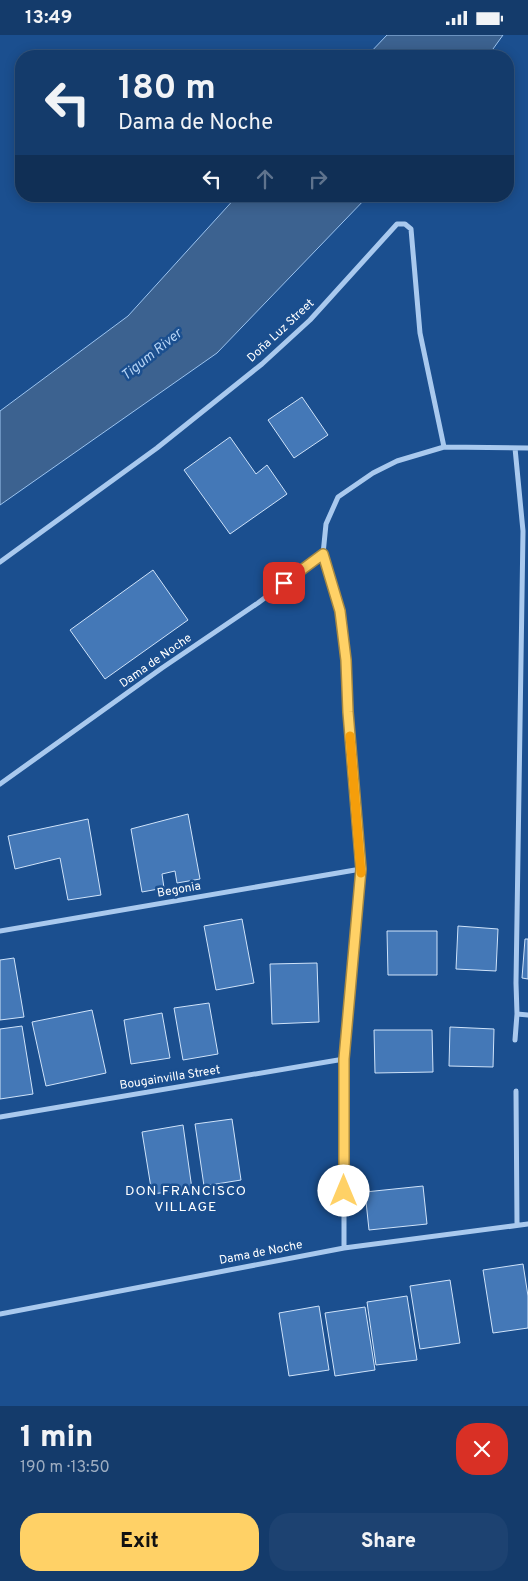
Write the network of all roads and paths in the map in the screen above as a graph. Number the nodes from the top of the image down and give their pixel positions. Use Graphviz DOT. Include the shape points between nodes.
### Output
graph roads {
  1 [pos="444,447"];
  2 [pos="515,448"];
  3 [pos="528,448"];
  4 [pos="323,554"];
  5 [pos="0,562"];
  6 [pos="0,784"];
  7 [pos="361,869"];
  8 [pos="0,931"];
  9 [pos="517,1014"];
  10 [pos="528,1015"];
  11 [pos="515,1040"];
  12 [pos="344,1059"];
  13 [pos="516,1091"];
  14 [pos="0,1117"];
  15 [pos="517,1224"];
  16 [pos="528,1224"];
  17 [pos="344,1248"];
  18 [pos="0,1314"];
  1 -- 2 [label="street"];
  1 -- 4 [label="street" via="397,461 338,497 326,523"];
  1 -- 5 [label="street, Doña Luz Street" via="420,333 411,229 405,224 397,224 310,320 262,364 158,448"];
  2 -- 3 [label="street"];
  2 -- 9 [label="street" via="523,531"];
  4 -- 6 [label="street, Dama de Noche"];
  4 -- 7 [label="street" via="340,611 345,651"];
  7 -- 8 [label="street, Begonia"];
  7 -- 12 [label="street"];
  9 -- 10 [label="street"];
  9 -- 11 [label="street"];
  12 -- 14 [label="street, Bougainvilla Street"];
  12 -- 17 [label="street"];
  13 -- 15 [label="street"];
  15 -- 16 [label="street, Dama de Noche"];
  15 -- 17 [label="street, Dama de Noche"];
  17 -- 18 [label="street, Dama de Noche"];
}
